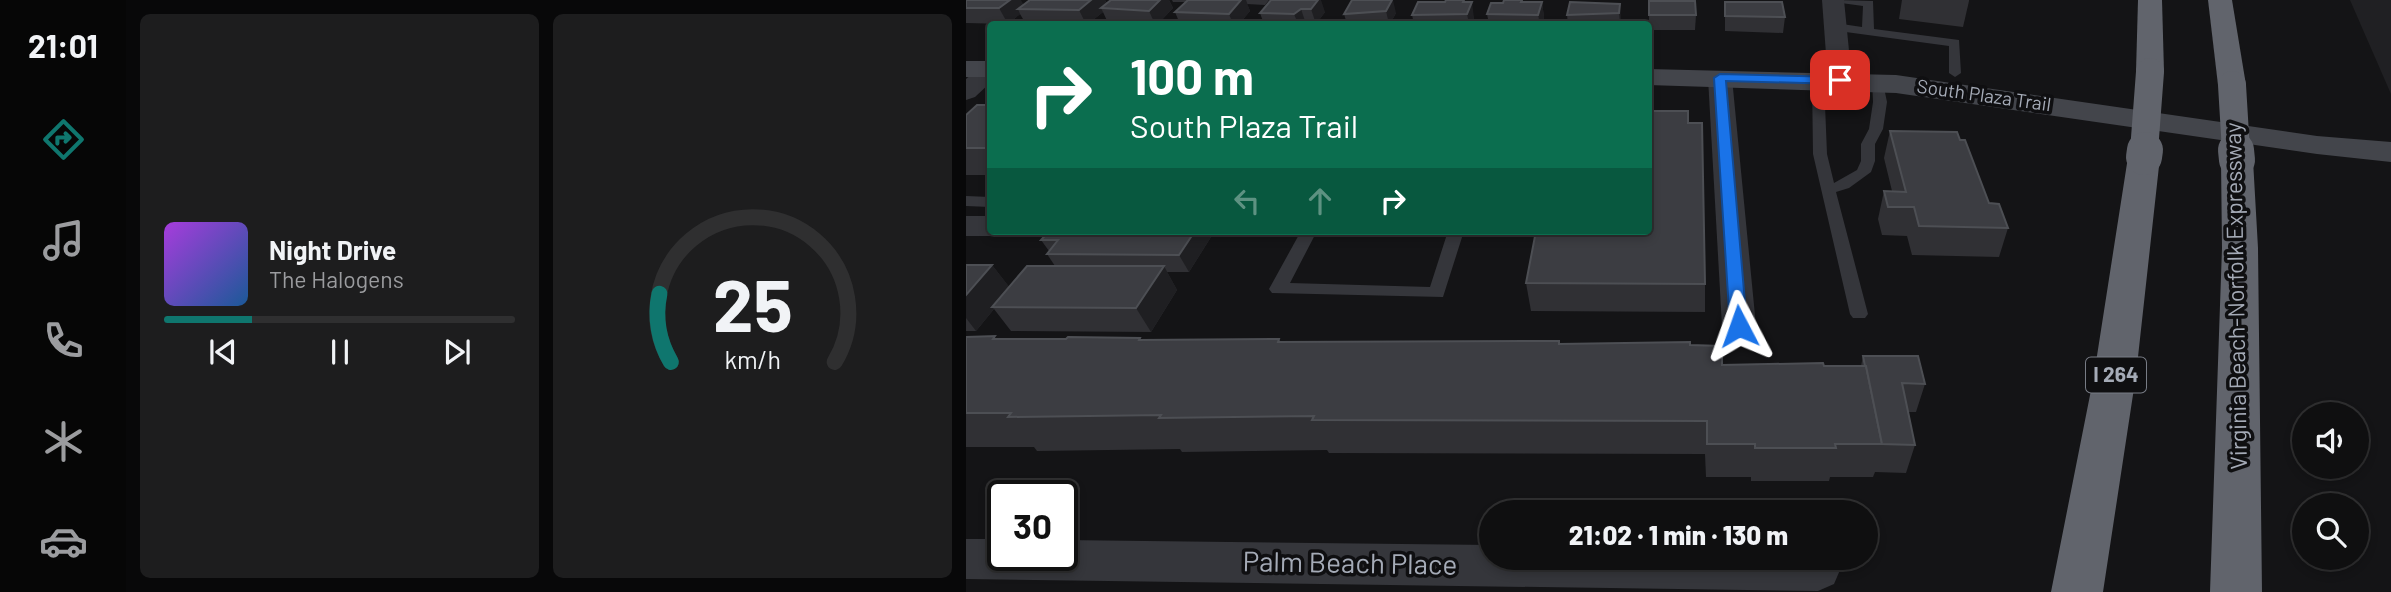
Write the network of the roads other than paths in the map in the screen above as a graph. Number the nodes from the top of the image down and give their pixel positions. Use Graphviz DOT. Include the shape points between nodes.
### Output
graph roads {
  1 [pos="1833,0"];
  2 [pos="1841,0"];
  3 [pos="2150,0"];
  4 [pos="2220,0"];
  5 [pos="1835,27"];
  6 [pos="1868,32"];
  7 [pos="966,52"];
  8 [pos="987,53"];
  9 [pos="1652,61"];
  10 [pos="966,69"];
  11 [pos="987,70"];
  12 [pos="987,73"];
  13 [pos="1955,73"];
  14 [pos="1832,75"];
  15 [pos="1652,77"];
  16 [pos="1720,78"];
  17 [pos="1877,83"];
  18 [pos="966,92"];
  19 [pos="2391,133"];
  20 [pos="2391,152"];
  21 [pos="1828,190"];
  22 [pos="966,201"];
  23 [pos="987,202"];
  24 [pos="966,226"];
  25 [pos="987,226"];
  26 [pos="1307,235"];
  27 [pos="1455,235"];
  28 [pos="1859,314"];
  29 [pos="1739,326"];
  30 [pos="966,559"];
  31 [pos="1479,566"];
  32 [pos="2077,592"];
  33 [pos="2236,592"];
  1 -- 5 [label="street"];
  2 -- 6 [label="lane" via="1869,3"];
  3 -- 32 [label="highway, I 264, bridge" via="2150,72 2132,271"];
  4 -- 33 [label="highway, Virginia Beach-Norfolk Expressway, bridge" via="2232,85 2240,248"];
  5 -- 6 [label="lane"];
  5 -- 14 [label="street"];
  6 -- 13 [label="lane" via="1955,43"];
  7 -- 8 [label="main road"];
  9 -- 14 [label="main road, South Plaza Trail"];
  10 -- 11 [label="main road"];
  12 -- 18 [label="street"];
  13 -- 14 [label="main road, South Plaza Trail"];
  13 -- 19 [label="main road, South Plaza Trail"];
  14 -- 16 [label="main road, South Plaza Trail"];
  14 -- 17 [label="main road, South Plaza Trail"];
  14 -- 21 [label="lane" via="1820,154"];
  15 -- 16 [label="main road, South Plaza Trail"];
  16 -- 29 [label="street"];
  17 -- 20 [label="main road, South Plaza Trail"];
  17 -- 21 [label="lane" via="1880,103 1864,172"];
  21 -- 28 [label="lane"];
  22 -- 23 [label="lane"];
  24 -- 25 [label="street"];
  26 -- 27 [label="lane" via="1278,289 1437,293"];
  30 -- 31 [label="street, Palm Beach Place"];
}
